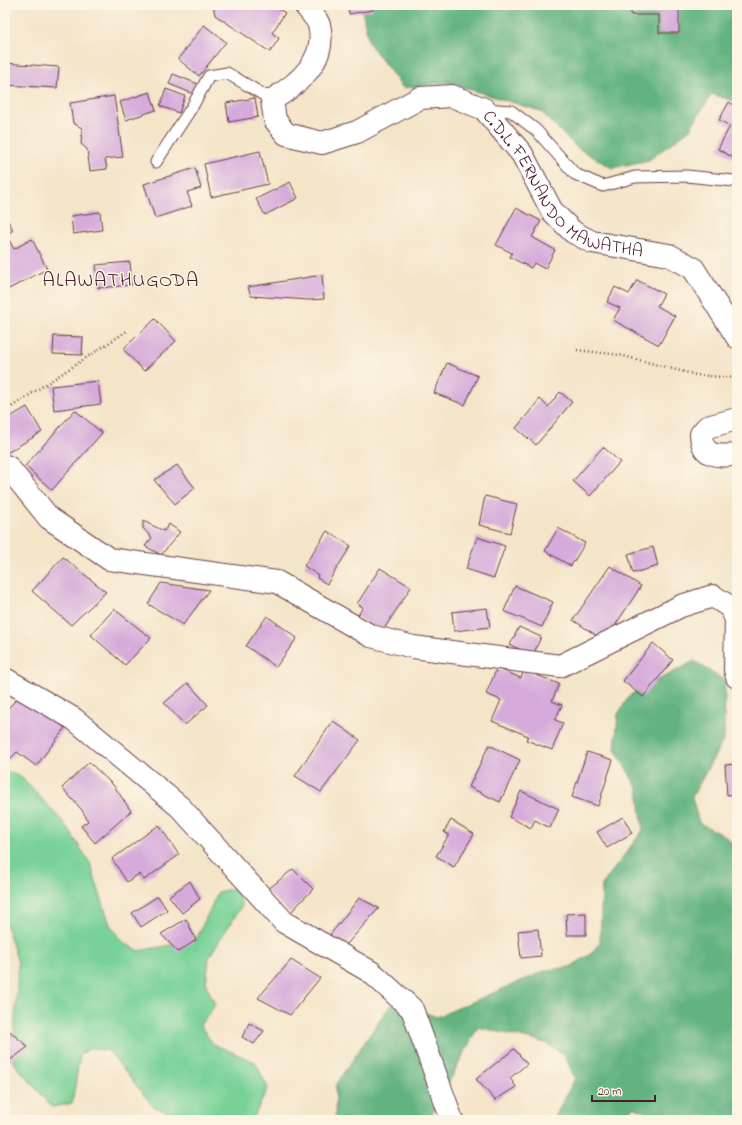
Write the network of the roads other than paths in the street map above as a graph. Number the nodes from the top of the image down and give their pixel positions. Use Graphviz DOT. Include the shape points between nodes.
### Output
graph roads {
  1 [pos="305,5"];
  2 [pos="272,100"];
  3 [pos="484,109"];
  4 [pos="156,162"];
  5 [pos="734,181"];
  6 [pos="737,337"];
  7 [pos="737,419"];
  8 [pos="737,455"];
  9 [pos="5,466"];
  10 [pos="737,677"];
  11 [pos="5,680"];
  12 [pos="452,1120"];
  1 -- 2 [label="street" via="319,24 321,43 317,60 291,88"];
  2 -- 3 [label="street, C.D.L. FERNANDO MAWATHA" via="275,120 286,134 322,143 357,132 420,98 452,96"];
  2 -- 4 [label="lane" via="227,73 209,76"];
  3 -- 5 [label="lane" via="511,111 536,130 575,174 603,186 635,177 687,176"];
  3 -- 6 [label="street, C.D.L. FERNANDO MAWATHA" via="522,154 552,211 573,232 592,242 669,255 692,268"];
  7 -- 8 [label="street" via="707,427 700,434 701,443 708,453 719,456"];
  9 -- 10 [label="street" via="50,518 109,560 277,582 371,636 413,647 560,666 681,606 713,596 730,607 736,619"];
  11 -- 12 [label="street" via="74,719 180,807 284,922 371,972 412,1009"];
}
